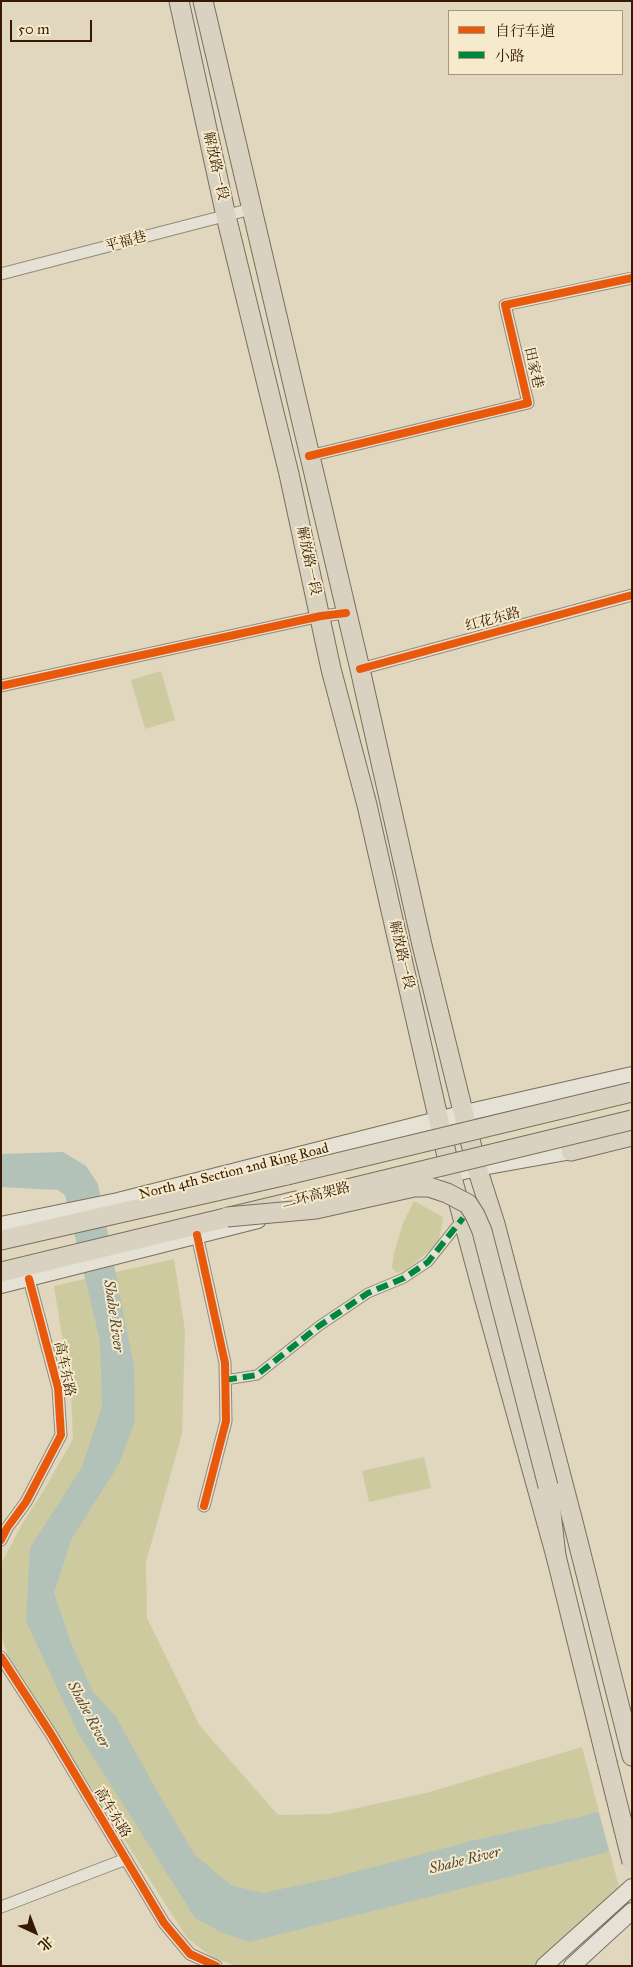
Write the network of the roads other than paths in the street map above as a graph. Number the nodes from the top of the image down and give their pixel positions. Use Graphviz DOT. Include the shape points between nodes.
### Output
graph roads {
  1 [pos="179,1"];
  2 [pos="203,1"];
  3 [pos="251,209"];
  4 [pos="226,216"];
  5 [pos="1,274"];
  6 [pos="632,278"];
  7 [pos="310,456"];
  8 [pos="632,595"];
  9 [pos="346,613"];
  10 [pos="321,616"];
  11 [pos="360,669"];
  12 [pos="1,686"];
  13 [pos="632,1075"];
  14 [pos="632,1092"];
  15 [pos="465,1113"];
  16 [pos="439,1120"];
  17 [pos="632,1120"];
  18 [pos="632,1136"];
  19 [pos="632,1141"];
  20 [pos="571,1151"];
  21 [pos="477,1168"];
  22 [pos="451,1174"];
  23 [pos="228,1217"];
  24 [pos="463,1218"];
  25 [pos="1,1225"];
  26 [pos="197,1235"];
  27 [pos="1,1240"];
  28 [pos="1,1272"];
  29 [pos="29,1279"];
  30 [pos="1,1285"];
  31 [pos="225,1380"];
  32 [pos="204,1506"];
  33 [pos="1,1540"];
  34 [pos="556,1556"];
  35 [pos="1,1657"];
  36 [pos="631,1749"];
  37 [pos="126,1860"];
  38 [pos="632,1862"];
  39 [pos="632,1887"];
  40 [pos="1,1907"];
  41 [pos="632,1911"];
  42 [pos="216,1966"];
  43 [pos="544,1966"];
  44 [pos="572,1966"];
  1 -- 4 [label="main road, 解放路一段"];
  2 -- 3 [label="main road, 解放路一段"];
  3 -- 4 [label="street, 平福巷"];
  3 -- 7 [label="main road, 解放路一段"];
  4 -- 5 [label="street, 平福巷"];
  4 -- 10 [label="main road, 解放路一段"];
  6 -- 7 [label="street, 田家巷" via="505,305 528,403"];
  7 -- 9 [label="main road, 解放路一段"];
  8 -- 11 [label="street, 红花东路"];
  9 -- 10 [label="street"];
  9 -- 11 [label="main road, 解放路一段"];
  10 -- 12 [label="street"];
  10 -- 16 [label="main road, 解放路一段"];
  11 -- 15 [label="main road, 解放路一段" via="422,945"];
  13 -- 15 [label="main road, North 4th Section 2nd Ring Road"];
  14 -- 27 [label="main road, 二环高架路, bridge" via="278,1178"];
  15 -- 16 [label="main road, North 4th Section 2nd Ring Road"];
  15 -- 21 [label="main road, 解放路一段"];
  16 -- 22 [label="main road, 解放路一段"];
  16 -- 25 [label="main road, North 4th Section 2nd Ring Road" via="118,1201"];
  17 -- 23 [label="main road, 二环高架路, bridge"];
  18 -- 20 [label="main road"];
  19 -- 20 [label="main road"];
  20 -- 21 [label="main road"];
  21 -- 22 [label="main road"];
  21 -- 36 [label="main road, 解放路一段" via="495,1224"];
  22 -- 24 [label="main road, 解放路一段"];
  22 -- 26 [label="main road"];
  23 -- 28 [label="main road, 二环高架路"];
  23 -- 34 [label="main road, bridge" via="316,1209 414,1187 447,1193 468,1204 482,1230 548,1486"];
  24 -- 31 [label="street" via="428,1262 404,1278 368,1293 319,1326 258,1375"];
  24 -- 34 [label="main road, 解放路一段"];
  26 -- 29 [label="main road"];
  26 -- 31 [label="street" via="225,1363"];
  29 -- 30 [label="main road"];
  29 -- 33 [label="street, 高车东路" via="58,1388 61,1435 26,1502"];
  31 -- 32 [label="street" via="226,1421"];
  34 -- 38 [label="main road, bridge"];
  35 -- 37 [label="street, 高车东路"];
  37 -- 40 [label="street"];
  37 -- 42 [label="street, 高车东路" via="164,1923 190,1954"];
  39 -- 43 [label="main road"];
  41 -- 44 [label="main road"];
}
